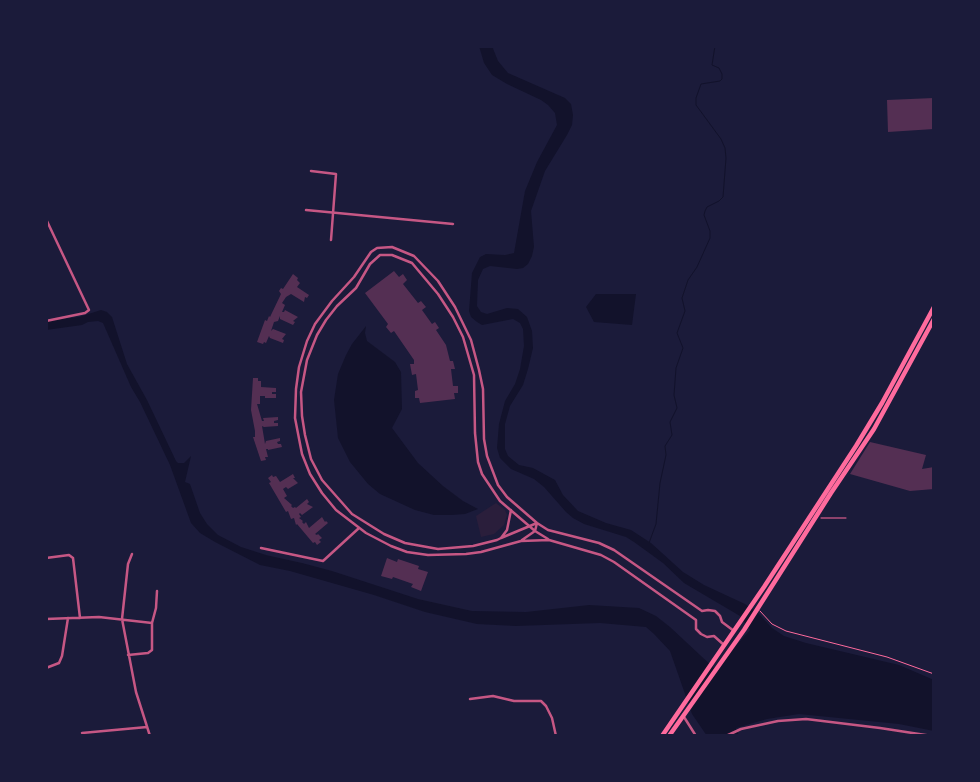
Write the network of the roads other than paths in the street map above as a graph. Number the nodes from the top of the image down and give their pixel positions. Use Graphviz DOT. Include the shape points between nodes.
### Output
graph roads {
  1 [pos="311,171"];
  2 [pos="306,210"];
  3 [pos="334,213"];
  4 [pos="46,219"];
  5 [pos="453,224"];
  6 [pos="331,240"];
  7 [pos="395,248"];
  8 [pos="392,255"];
  9 [pos="438,281"];
  10 [pos="349,283"];
  11 [pos="433,287"];
  12 [pos="356,288"];
  13 [pos="934,308"];
  14 [pos="934,319"];
  15 [pos="46,320"];
  16 [pos="483,389"];
  17 [pos="475,391"];
  18 [pos="882,403"];
  19 [pos="887,406"];
  20 [pos="511,510"];
  21 [pos="536,523"];
  22 [pos="529,525"];
  23 [pos="358,528"];
  24 [pos="535,530"];
  25 [pos="501,538"];
  26 [pos="549,540"];
  27 [pos="521,541"];
  28 [pos="261,548"];
  29 [pos="132,554"];
  30 [pos="46,558"];
  31 [pos="156,590"];
  32 [pos="46,618"];
  33 [pos="68,618"];
  34 [pos="80,618"];
  35 [pos="122,619"];
  36 [pos="152,623"];
  37 [pos="734,631"];
  38 [pos="724,645"];
  39 [pos="128,655"];
  40 [pos="46,668"];
  41 [pos="470,699"];
  42 [pos="681,714"];
  43 [pos="147,727"];
  44 [pos="109,731"];
  45 [pos="82,733"];
  46 [pos="109,736"];
  47 [pos="150,736"];
  48 [pos="556,736"];
  49 [pos="662,736"];
  50 [pos="669,736"];
  51 [pos="696,736"];
  52 [pos="726,736"];
  53 [pos="932,736"];
  1 -- 3 [label="street" via="336,174"];
  2 -- 3 [label="street"];
  3 -- 5 [label="street"];
  3 -- 6 [label="street"];
  4 -- 15 [label="street" via="89,310 85,314"];
  7 -- 8 [label="street"];
  7 -- 9 [label="street" via="414,256"];
  7 -- 10 [label="street" via="384,247 371,252"];
  8 -- 11 [label="street" via="412,263"];
  8 -- 12 [label="street" via="375,258"];
  9 -- 11 [label="street"];
  9 -- 16 [label="street" via="455,306 471,340"];
  10 -- 12 [label="street"];
  10 -- 23 [label="street" via="325,310 307,341 294,401 297,437 310,474 336,510"];
  11 -- 17 [label="street" via="463,337"];
  12 -- 25 [label="street" via="337,306 317,335 303,377 301,392 305,436 311,459 322,480 352,514 406,543 438,549 485,544"];
  13 -- 18 [label="main road"];
  14 -- 19 [label="main road"];
  16 -- 17 [label="street"];
  16 -- 21 [label="street" via="484,439 491,471 507,497"];
  17 -- 20 [label="street" via="478,462 500,501"];
  18 -- 19 [label="main road"];
  18 -- 37 [label="main road"];
  19 -- 42 [label="main road" via="744,630"];
  20 -- 22 [label="street"];
  20 -- 25 [label="street" via="507,530"];
  21 -- 22 [label="street"];
  21 -- 24 [label="street"];
  21 -- 37 [label="street" via="548,530 614,550 702,611 715,611 722,622"];
  22 -- 24 [label="street"];
  22 -- 25 [label="street"];
  23 -- 27 [label="street" via="391,546 428,555 481,552"];
  23 -- 28 [label="street" via="324,561"];
  24 -- 26 [label="street"];
  24 -- 27 [label="street"];
  26 -- 27 [label="street"];
  26 -- 38 [label="street" via="614,562 696,620 696,629 701,634 714,636"];
  29 -- 35 [label="street"];
  30 -- 34 [label="street" via="69,555 73,558"];
  31 -- 36 [label="street"];
  32 -- 33 [label="street"];
  33 -- 34 [label="street"];
  33 -- 40 [label="street" via="59,663"];
  34 -- 35 [label="street"];
  35 -- 36 [label="street"];
  35 -- 39 [label="street"];
  36 -- 39 [label="street" via="152,650"];
  37 -- 38 [label="main road"];
  38 -- 42 [label="main road"];
  39 -- 43 [label="street"];
  41 -- 48 [label="street" via="493,696 514,701 541,701 552,718"];
  42 -- 49 [label="main road"];
  42 -- 50 [label="main road"];
  42 -- 51 [label="street"];
  43 -- 44 [label="street"];
  43 -- 47 [label="street"];
  44 -- 45 [label="street"];
  44 -- 46 [label="street"];
  52 -- 53 [label="street" via="741,729 778,721 806,719"];
}
